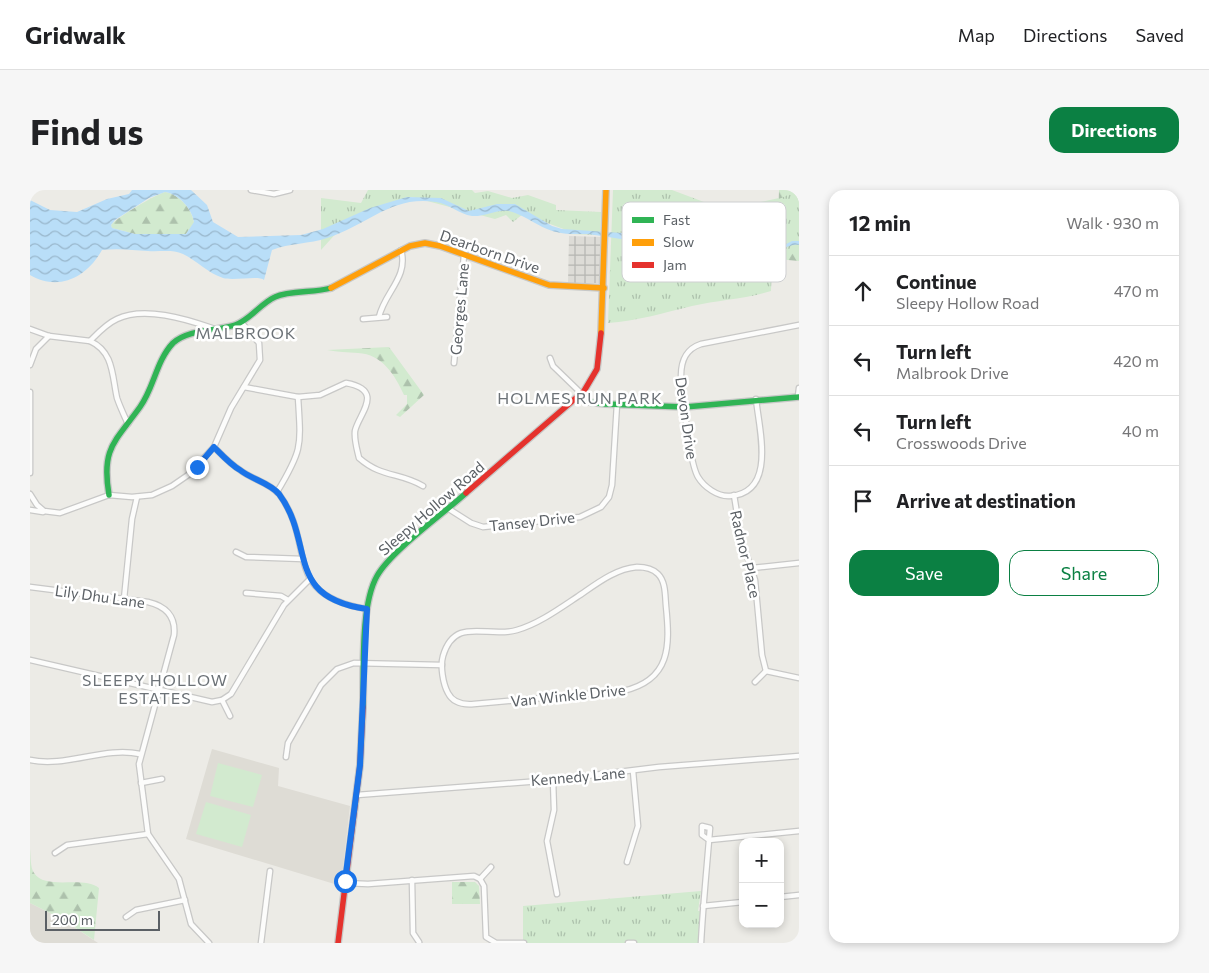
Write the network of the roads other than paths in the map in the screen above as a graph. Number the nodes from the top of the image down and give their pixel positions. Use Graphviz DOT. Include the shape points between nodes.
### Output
graph roads {
  1 [pos="251,190"];
  2 [pos="290,190"];
  3 [pos="606,190"];
  4 [pos="401,250"];
  5 [pos="464,255"];
  6 [pos="604,288"];
  7 [pos="387,317"];
  8 [pos="379,318"];
  9 [pos="363,319"];
  10 [pos="241,322"];
  11 [pos="799,326"];
  12 [pos="212,328"];
  13 [pos="30,329"];
  14 [pos="49,336"];
  15 [pos="90,341"];
  16 [pos="550,358"];
  17 [pos="454,363"];
  18 [pos="30,365"];
  19 [pos="244,387"];
  20 [pos="799,388"];
  21 [pos="30,392"];
  22 [pos="581,395"];
  23 [pos="799,396"];
  24 [pos="298,397"];
  25 [pos="756,399"];
  26 [pos="617,404"];
  27 [pos="685,407"];
  28 [pos="128,424"];
  29 [pos="214,447"];
  30 [pos="30,473"];
  31 [pos="423,486"];
  32 [pos="277,492"];
  33 [pos="30,494"];
  34 [pos="110,495"];
  35 [pos="734,495"];
  36 [pos="137,497"];
  37 [pos="449,509"];
  38 [pos="30,510"];
  39 [pos="48,513"];
  40 [pos="236,552"];
  41 [pos="303,559"];
  42 [pos="799,563"];
  43 [pos="752,568"];
  44 [pos="310,579"];
  45 [pos="30,587"];
  46 [pos="246,593"];
  47 [pos="124,599"];
  48 [pos="288,600"];
  49 [pos="367,609"];
  50 [pos="30,660"];
  51 [pos="365,663"];
  52 [pos="442,665"];
  53 [pos="766,671"];
  54 [pos="799,678"];
  55 [pos="756,682"];
  56 [pos="159,690"];
  57 [pos="222,700"];
  58 [pos="230,716"];
  59 [pos="140,754"];
  60 [pos="799,756"];
  61 [pos="286,757"];
  62 [pos="30,760"];
  63 [pos="633,771"];
  64 [pos="162,779"];
  65 [pos="553,780"];
  66 [pos="141,783"];
  67 [pos="357,794"];
  68 [pos="799,831"];
  69 [pos="148,834"];
  70 [pos="55,853"];
  71 [pos="627,862"];
  72 [pos="491,867"];
  73 [pos="270,871"];
  74 [pos="480,879"];
  75 [pos="412,880"];
  76 [pos="345,883"];
  77 [pos="557,894"];
  78 [pos="799,895"];
  79 [pos="784,897"];
  80 [pos="185,900"];
  81 [pos="739,902"];
  82 [pos="703,906"];
  83 [pos="126,917"];
  84 [pos="419,942"];
  85 [pos="492,942"];
  86 [pos="209,943"];
  87 [pos="261,943"];
  88 [pos="338,943"];
  89 [pos="524,943"];
  90 [pos="628,943"];
  91 [pos="634,943"];
  92 [pos="700,943"];
  1 -- 2 [label="street" via="274,194"];
  3 -- 6 [label="street, Sleepy Hollow Road"];
  4 -- 5 [label="street, Dearborn Drive" via="425,243"];
  4 -- 8 [label="street" via="404,261 401,274"];
  4 -- 10 [label="street, Dearborn Drive" via="331,288 276,296"];
  5 -- 6 [label="street, Dearborn Drive" via="549,285"];
  5 -- 17 [label="street, Georges Lane"];
  6 -- 22 [label="street, Sleepy Hollow Road" via="600,360 593,379"];
  7 -- 8 [label="street"];
  8 -- 9 [label="street"];
  10 -- 12 [label="street, Dearborn Drive" via="226,328"];
  10 -- 19 [label="street" via="261,348 258,364"];
  11 -- 27 [label="street, Devon Drive" via="737,335 693,347 681,366"];
  12 -- 15 [label="street" via="170,316 127,316 109,323"];
  12 -- 28 [label="street, Dearborn Drive" via="174,342"];
  13 -- 14 [label="street"];
  14 -- 15 [label="street"];
  14 -- 18 [label="street" via="36,349"];
  15 -- 28 [label="street" via="102,349 108,359"];
  16 -- 22 [label="street"];
  19 -- 24 [label="street"];
  19 -- 29 [label="street"];
  20 -- 23 [label="street"];
  21 -- 30 [label="street"];
  22 -- 26 [label="street" via="590,402"];
  22 -- 37 [label="street, Sleepy Hollow Road"];
  23 -- 25 [label="street"];
  24 -- 31 [label="street" via="320,396 346,383 358,387 363,391 368,406 355,429 359,458 383,473"];
  24 -- 32 [label="street" via="300,446"];
  25 -- 27 [label="street"];
  25 -- 35 [label="street" via="762,466 752,486"];
  26 -- 27 [label="street"];
  26 -- 37 [label="street, Tansey Drive" via="612,485 609,497 598,510 580,516 488,527 471,523"];
  27 -- 35 [label="street, Devon Drive" via="697,475 713,491"];
  28 -- 34 [label="street, Dearborn Drive" via="114,442 106,461"];
  29 -- 32 [label="street" via="240,471"];
  29 -- 36 [label="street" via="197,467 172,486 152,495"];
  32 -- 41 [label="street" via="290,516"];
  33 -- 39 [label="street"];
  34 -- 36 [label="street"];
  34 -- 39 [label="street" via="68,511"];
  35 -- 43 [label="street, Radnor Place" via="741,538"];
  36 -- 47 [label="street"];
  37 -- 49 [label="street, Sleepy Hollow Road" via="379,570 371,586"];
  38 -- 39 [label="street"];
  40 -- 41 [label="street" via="246,557"];
  41 -- 44 [label="street"];
  42 -- 43 [label="street"];
  43 -- 53 [label="street, Radnor Place"];
  44 -- 48 [label="street"];
  44 -- 49 [label="street" via="334,602"];
  45 -- 47 [label="street, Lily Dhu Lane"];
  46 -- 48 [label="street"];
  47 -- 56 [label="street, Lily Dhu Lane" via="158,604 173,619 174,635"];
  48 -- 57 [label="street" via="234,691"];
  49 -- 51 [label="street, Sleepy Hollow Road"];
  50 -- 56 [label="street"];
  51 -- 52 [label="street"];
  51 -- 61 [label="street" via="344,666 325,680 288,743"];
  51 -- 67 [label="street, Sleepy Hollow Road"];
  52 -- 52 [label="street, Van Winkle Drive" via="448,693 463,704 623,691 635,687 657,671 667,655 668,627 662,580 649,568 637,566 621,570 519,630 459,633 448,642"];
  53 -- 54 [label="street"];
  53 -- 55 [label="street"];
  56 -- 57 [label="street" via="212,702"];
  56 -- 59 [label="street, Lily Dhu Lane"];
  57 -- 58 [label="street"];
  59 -- 62 [label="street" via="125,751 48,761"];
  59 -- 66 [label="street, Lily Dhu Lane"];
  60 -- 63 [label="street, Kennedy Lane"];
  63 -- 65 [label="street, Kennedy Lane"];
  63 -- 71 [label="street" via="638,826"];
  64 -- 66 [label="street"];
  65 -- 67 [label="street, Kennedy Lane"];
  65 -- 77 [label="street" via="554,810 547,841"];
  66 -- 69 [label="street, Lily Dhu Lane"];
  67 -- 76 [label="street, Sleepy Hollow Road"];
  68 -- 82 [label="street" via="709,840"];
  69 -- 70 [label="street" via="67,844"];
  69 -- 80 [label="street" via="179,879"];
  72 -- 74 [label="street"];
  73 -- 87 [label="street"];
  74 -- 75 [label="street" via="470,876"];
  74 -- 85 [label="street" via="484,886 485,934"];
  75 -- 76 [label="street"];
  75 -- 84 [label="street" via="413,933"];
  76 -- 88 [label="street, Sleepy Hollow Road"];
  78 -- 79 [label="street"];
  80 -- 83 [label="street" via="136,910"];
  80 -- 86 [label="street" via="191,924"];
  81 -- 82 [label="street"];
  82 -- 92 [label="street"];
  85 -- 89 [label="street"];
  90 -- 91 [label="street"];
}
